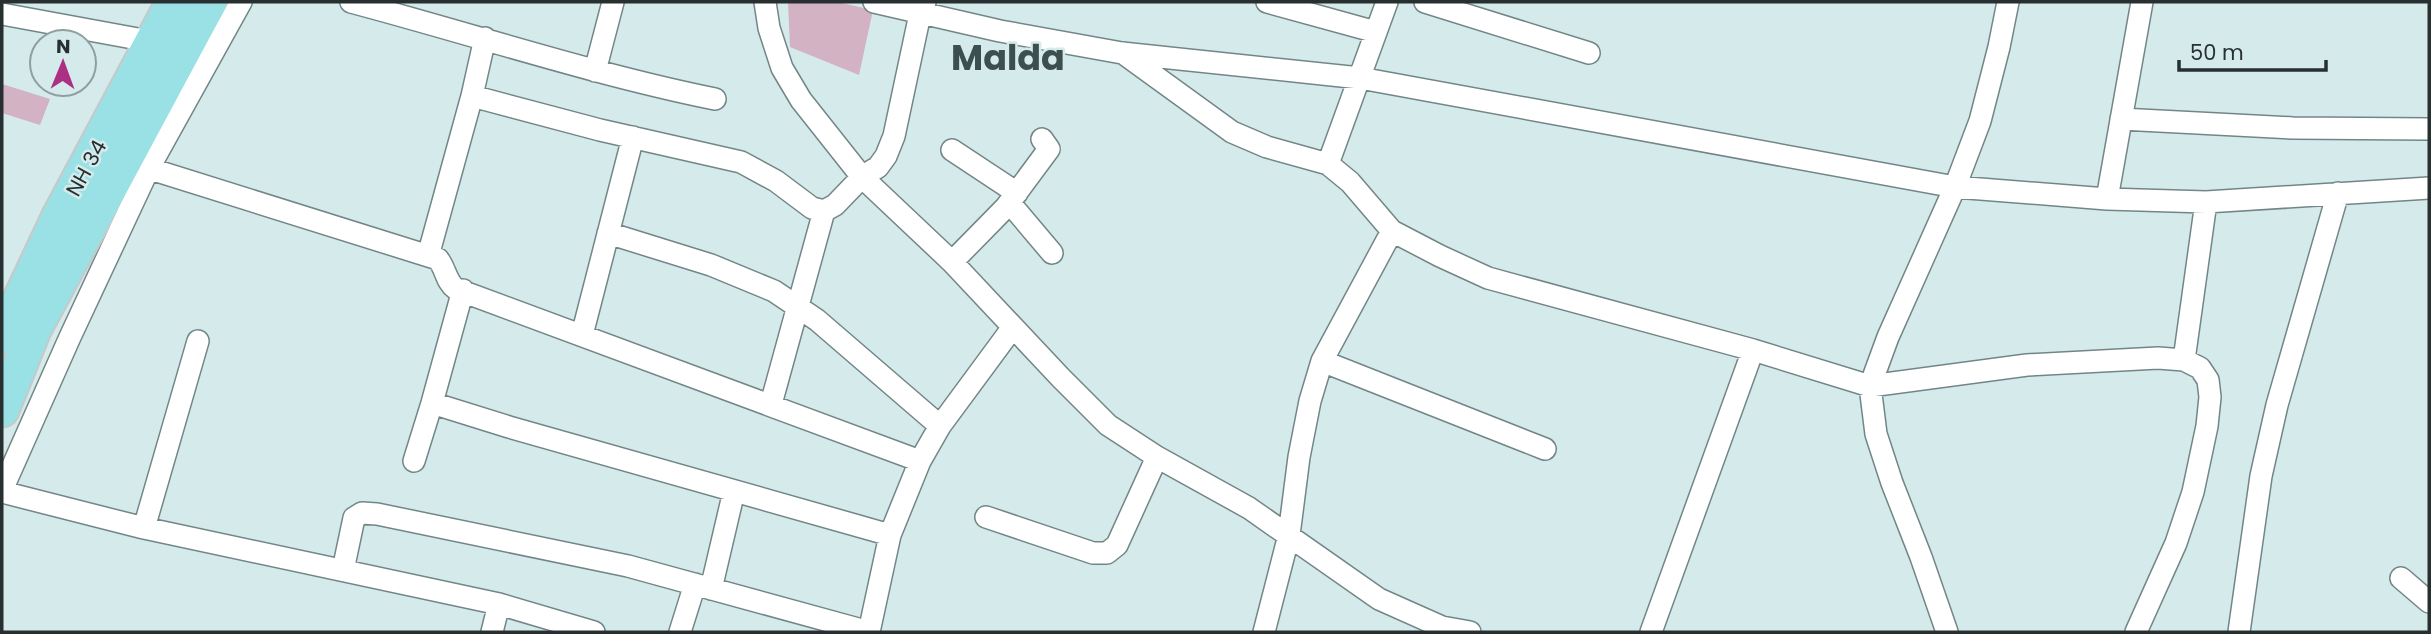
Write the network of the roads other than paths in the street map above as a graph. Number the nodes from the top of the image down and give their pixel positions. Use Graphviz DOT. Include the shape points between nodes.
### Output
graph roads {
  1 [pos="160,2"];
  2 [pos="173,2"];
  3 [pos="210,2"];
  4 [pos="241,2"];
  5 [pos="351,2"];
  6 [pos="612,2"];
  7 [pos="765,2"];
  8 [pos="874,2"];
  9 [pos="1267,2"];
  10 [pos="1387,2"];
  11 [pos="1425,2"];
  12 [pos="2008,2"];
  13 [pos="2142,2"];
  14 [pos="923,8"];
  15 [pos="2,14"];
  16 [pos="1376,32"];
  17 [pos="485,38"];
  18 [pos="138,39"];
  19 [pos="1122,53"];
  20 [pos="1589,53"];
  21 [pos="595,71"];
  22 [pos="1360,78"];
  23 [pos="472,96"];
  24 [pos="715,99"];
  25 [pos="2121,119"];
  26 [pos="2429,130"];
  27 [pos="633,137"];
  28 [pos="1042,139"];
  29 [pos="952,150"];
  30 [pos="137,164"];
  31 [pos="1328,164"];
  32 [pos="862,177"];
  33 [pos="1955,187"];
  34 [pos="2429,188"];
  35 [pos="2338,193"];
  36 [pos="2107,199"];
  37 [pos="1012,200"];
  38 [pos="2206,202"];
  39 [pos="824,211"];
  40 [pos="1392,231"];
  41 [pos="608,233"];
  42 [pos="1052,253"];
  43 [pos="428,256"];
  44 [pos="952,262"];
  45 [pos="463,290"];
  46 [pos="798,307"];
  47 [pos="2,309"];
  48 [pos="1013,327"];
  49 [pos="582,335"];
  50 [pos="2,337"];
  51 [pos="198,341"];
  52 [pos="1754,350"];
  53 [pos="2184,360"];
  54 [pos="1322,361"];
  55 [pos="1870,386"];
  56 [pos="432,403"];
  57 [pos="771,404"];
  58 [pos="2,410"];
  59 [pos="940,426"];
  60 [pos="1545,449"];
  61 [pos="1157,457"];
  62 [pos="414,461"];
  63 [pos="920,461"];
  64 [pos="2,491"];
  65 [pos="734,491"];
  66 [pos="986,517"];
  67 [pos="145,528"];
  68 [pos="890,535"];
  69 [pos="1289,535"];
  70 [pos="343,570"];
  71 [pos="2401,578"];
  72 [pos="703,586"];
  73 [pos="2429,602"];
  74 [pos="499,604"];
  75 [pos="492,632"];
  76 [pos="594,632"];
  77 [pos="680,632"];
  78 [pos="1264,632"];
  79 [pos="1470,632"];
  80 [pos="1651,632"];
  81 [pos="1947,632"];
  82 [pos="2136,632"];
  83 [pos="2239,632"];
  1 -- 18 [label="street"];
  2 -- 50 [label="main road, NH 34"];
  3 -- 30 [label="main road"];
  4 -- 30 [label="street"];
  5 -- 17 [label="street"];
  6 -- 21 [label="street"];
  7 -- 32 [label="street" via="782,68 801,100"];
  8 -- 14 [label="street"];
  9 -- 16 [label="street"];
  10 -- 16 [label="street"];
  11 -- 20 [label="street"];
  12 -- 33 [label="street" via="1980,121"];
  13 -- 25 [label="street"];
  14 -- 19 [label="street"];
  14 -- 32 [label="street" via="894,136 882,162"];
  15 -- 18 [label="street"];
  16 -- 22 [label="street"];
  17 -- 21 [label="street"];
  17 -- 23 [label="street"];
  18 -- 47 [label="street"];
  19 -- 22 [label="street"];
  19 -- 31 [label="street" via="1231,132"];
  21 -- 24 [label="street"];
  22 -- 31 [label="street"];
  22 -- 33 [label="street"];
  23 -- 27 [label="street"];
  23 -- 43 [label="street"];
  25 -- 26 [label="street"];
  25 -- 36 [label="street"];
  27 -- 39 [label="street" via="741,162"];
  27 -- 41 [label="street"];
  28 -- 37 [label="street" via="1049,149"];
  29 -- 37 [label="street"];
  30 -- 43 [label="street"];
  30 -- 58 [label="main road" via="34,330"];
  30 -- 64 [label="street" via="70,337"];
  31 -- 40 [label="street"];
  32 -- 39 [label="street"];
  32 -- 44 [label="street"];
  33 -- 36 [label="street"];
  33 -- 55 [label="street"];
  34 -- 35 [label="street"];
  35 -- 38 [label="street"];
  35 -- 83 [label="street" via="2277,405 2261,476"];
  36 -- 38 [label="street"];
  37 -- 42 [label="street"];
  37 -- 44 [label="street"];
  38 -- 53 [label="street"];
  39 -- 46 [label="street"];
  40 -- 52 [label="street" via="1488,278"];
  40 -- 54 [label="street"];
  41 -- 46 [label="street" via="711,265 774,291"];
  41 -- 49 [label="street"];
  43 -- 45 [label="street" via="443,266 451,285"];
  44 -- 48 [label="street"];
  45 -- 49 [label="street"];
  45 -- 56 [label="street"];
  46 -- 57 [label="street"];
  46 -- 59 [label="street"];
  48 -- 59 [label="street"];
  48 -- 61 [label="street" via="1108,425"];
  49 -- 57 [label="street"];
  51 -- 67 [label="street"];
  52 -- 55 [label="street"];
  52 -- 80 [label="street"];
  53 -- 55 [label="street" via="2026,365"];
  53 -- 82 [label="street" via="2200,368 2208,380 2207,426 2176,543"];
  54 -- 60 [label="street"];
  54 -- 69 [label="street" via="1299,457"];
  55 -- 81 [label="street" via="1876,434"];
  56 -- 62 [label="street"];
  56 -- 65 [label="street"];
  57 -- 63 [label="street"];
  59 -- 63 [label="street"];
  61 -- 66 [label="street" via="1117,545 1107,553 1093,553"];
  61 -- 69 [label="street"];
  63 -- 68 [label="street"];
  64 -- 67 [label="street"];
  65 -- 68 [label="street"];
  65 -- 72 [label="street"];
  67 -- 70 [label="street"];
  68 -- 72 [label="street" via="869,632"];
  69 -- 78 [label="street"];
  69 -- 79 [label="street" via="1379,599 1442,627"];
  70 -- 72 [label="street" via="354,518 377,513"];
  70 -- 74 [label="street"];
  71 -- 73 [label="street"];
  72 -- 77 [label="street"];
  74 -- 75 [label="street"];
  74 -- 76 [label="street"];
}
